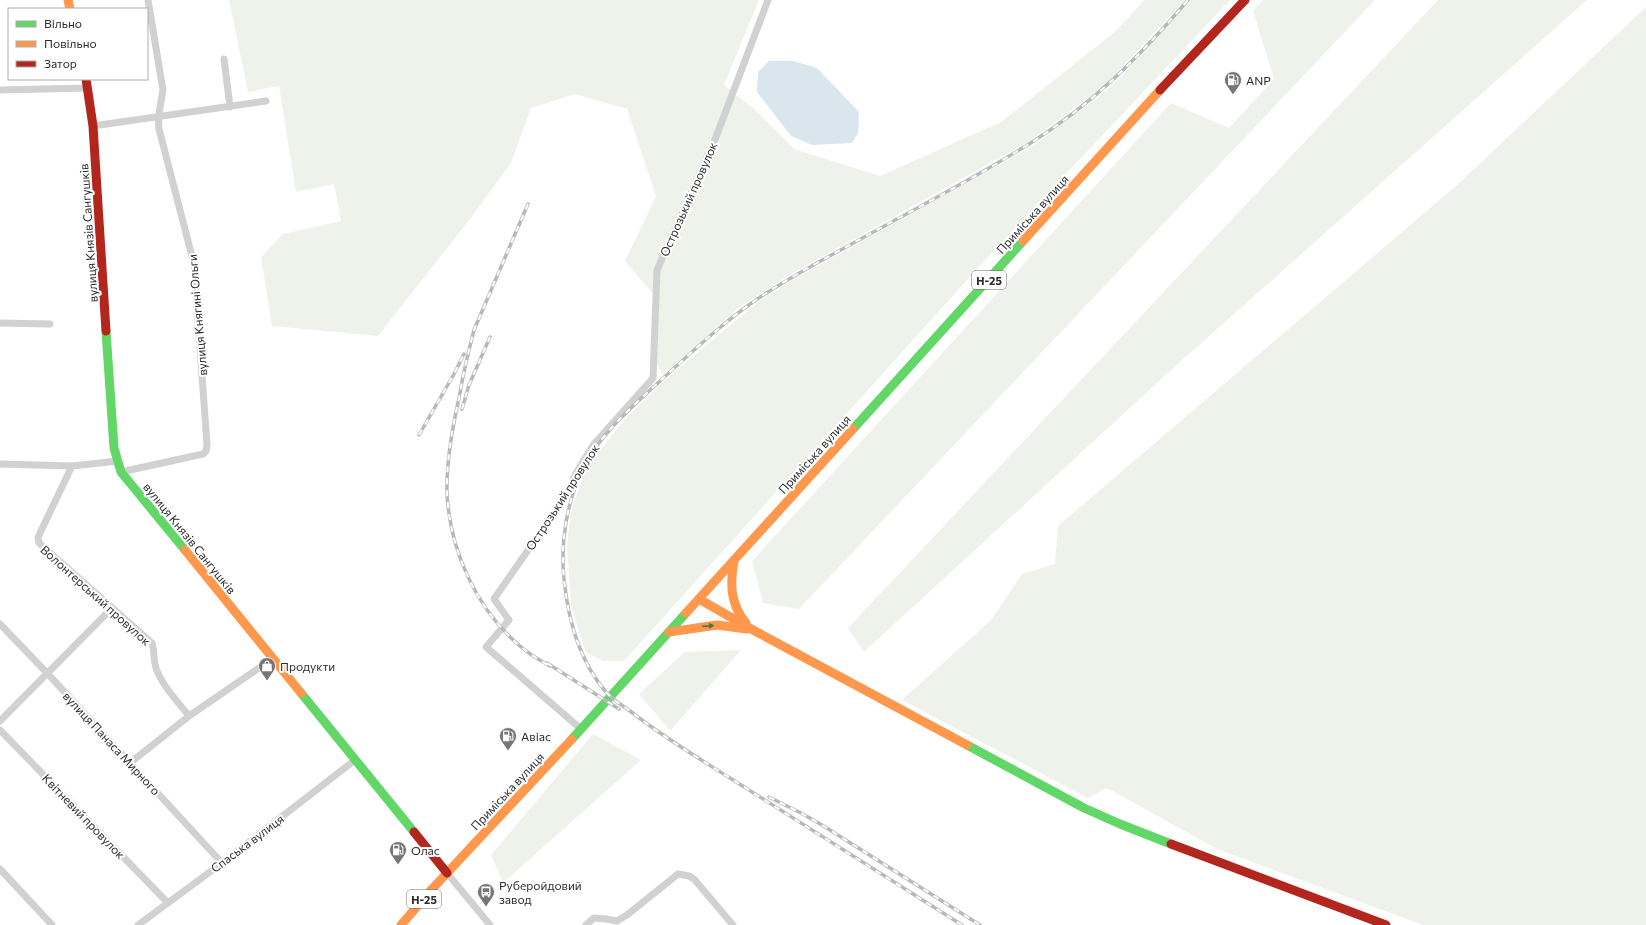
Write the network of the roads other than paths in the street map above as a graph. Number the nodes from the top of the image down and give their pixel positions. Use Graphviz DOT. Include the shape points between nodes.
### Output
graph roads {
  1 [pos="148,0"];
  2 [pos="768,0"];
  3 [pos="1245,0"];
  4 [pos="224,59"];
  5 [pos="86,80"];
  6 [pos="88,88"];
  7 [pos="0,90"];
  8 [pos="266,101"];
  9 [pos="230,108"];
  10 [pos="157,118"];
  11 [pos="93,126"];
  12 [pos="0,323"];
  13 [pos="50,324"];
  14 [pos="118,461"];
  15 [pos="0,464"];
  16 [pos="72,466"];
  17 [pos="121,472"];
  18 [pos="734,561"];
  19 [pos="699,599"];
  20 [pos="112,608"];
  21 [pos="0,624"];
  22 [pos="753,630"];
  23 [pos="669,632"];
  24 [pos="272,659"];
  25 [pos="48,674"];
  26 [pos="189,716"];
  27 [pos="0,721"];
  28 [pos="580,729"];
  29 [pos="0,730"];
  30 [pos="356,760"];
  31 [pos="130,763"];
  32 [pos="222,863"];
  33 [pos="0,869"];
  34 [pos="447,873"];
  35 [pos="168,903"];
  36 [pos="619,923"];
  37 [pos="52,925"];
  38 [pos="138,925"];
  39 [pos="402,925"];
  40 [pos="490,925"];
  41 [pos="586,925"];
  42 [pos="733,925"];
  43 [pos="1386,925"];
  1 -- 10 [label="street, вулиця Княгині Ольги" via="163,90"];
  2 -- 28 [label="street, Острозький провулок" via="716,137 657,270 653,378 594,444 576,473 567,494 494,599 509,620 486,647"];
  3 -- 18 [label="main road, Приміська вулиця / Н-25"];
  4 -- 9 [label="street"];
  5 -- 6 [label="main road, вулиця Князів Сангушків"];
  6 -- 7 [label="street"];
  6 -- 11 [label="main road, вулиця Князів Сангушків"];
  8 -- 9 [label="street"];
  9 -- 10 [label="street"];
  10 -- 11 [label="street"];
  10 -- 17 [label="street, вулиця Княгині Ольги" via="194,264 207,445 203,454"];
  11 -- 14 [label="main road, вулиця Князів Сангушків" via="114,448"];
  12 -- 13 [label="street"];
  14 -- 16 [label="street"];
  14 -- 17 [label="main road, вулиця Князів Сангушків"];
  15 -- 16 [label="street"];
  16 -- 20 [label="street, Волонтерський провулок" via="40,533 39,543"];
  17 -- 24 [label="main road, вулиця Князів Сангушків"];
  18 -- 19 [label="main road, Приміська вулиця / Н-25"];
  18 -- 22 [label="main road" via="731,577 732,596 739,614"];
  19 -- 22 [label="main road"];
  19 -- 23 [label="main road, Приміська вулиця / Н-25"];
  20 -- 25 [label="street"];
  20 -- 26 [label="street, Волонтерський провулок" via="152,643 155,652 154,664 160,678"];
  21 -- 25 [label="street, вулиця Панаса Мирного"];
  23 -- 22 [label="main road, one-way" via="717,625"];
  22 -- 43 [label="main road" via="1084,808"];
  23 -- 28 [label="main road, Приміська вулиця / Н-25"];
  24 -- 26 [label="street"];
  24 -- 30 [label="main road, вулиця Князів Сангушків"];
  25 -- 27 [label="street"];
  25 -- 31 [label="street, вулиця Панаса Мирного"];
  26 -- 31 [label="street"];
  28 -- 34 [label="main road, Приміська вулиця / Н-25"];
  29 -- 35 [label="street, Квітневий провулок"];
  30 -- 32 [label="street, Спаська вулиця"];
  30 -- 34 [label="main road, вулиця Князів Сангушків"];
  31 -- 32 [label="street, вулиця Панаса Мирного"];
  32 -- 35 [label="street, Спаська вулиця"];
  33 -- 37 [label="street"];
  34 -- 39 [label="main road, Приміська вулиця / Н-25"];
  34 -- 40 [label="street, вулиця Князів Сангушків"];
  35 -- 38 [label="street, Спаська вулиця"];
  36 -- 41 [label="street" via="594,918"];
  36 -- 42 [label="street" via="678,874 694,879"];
}
